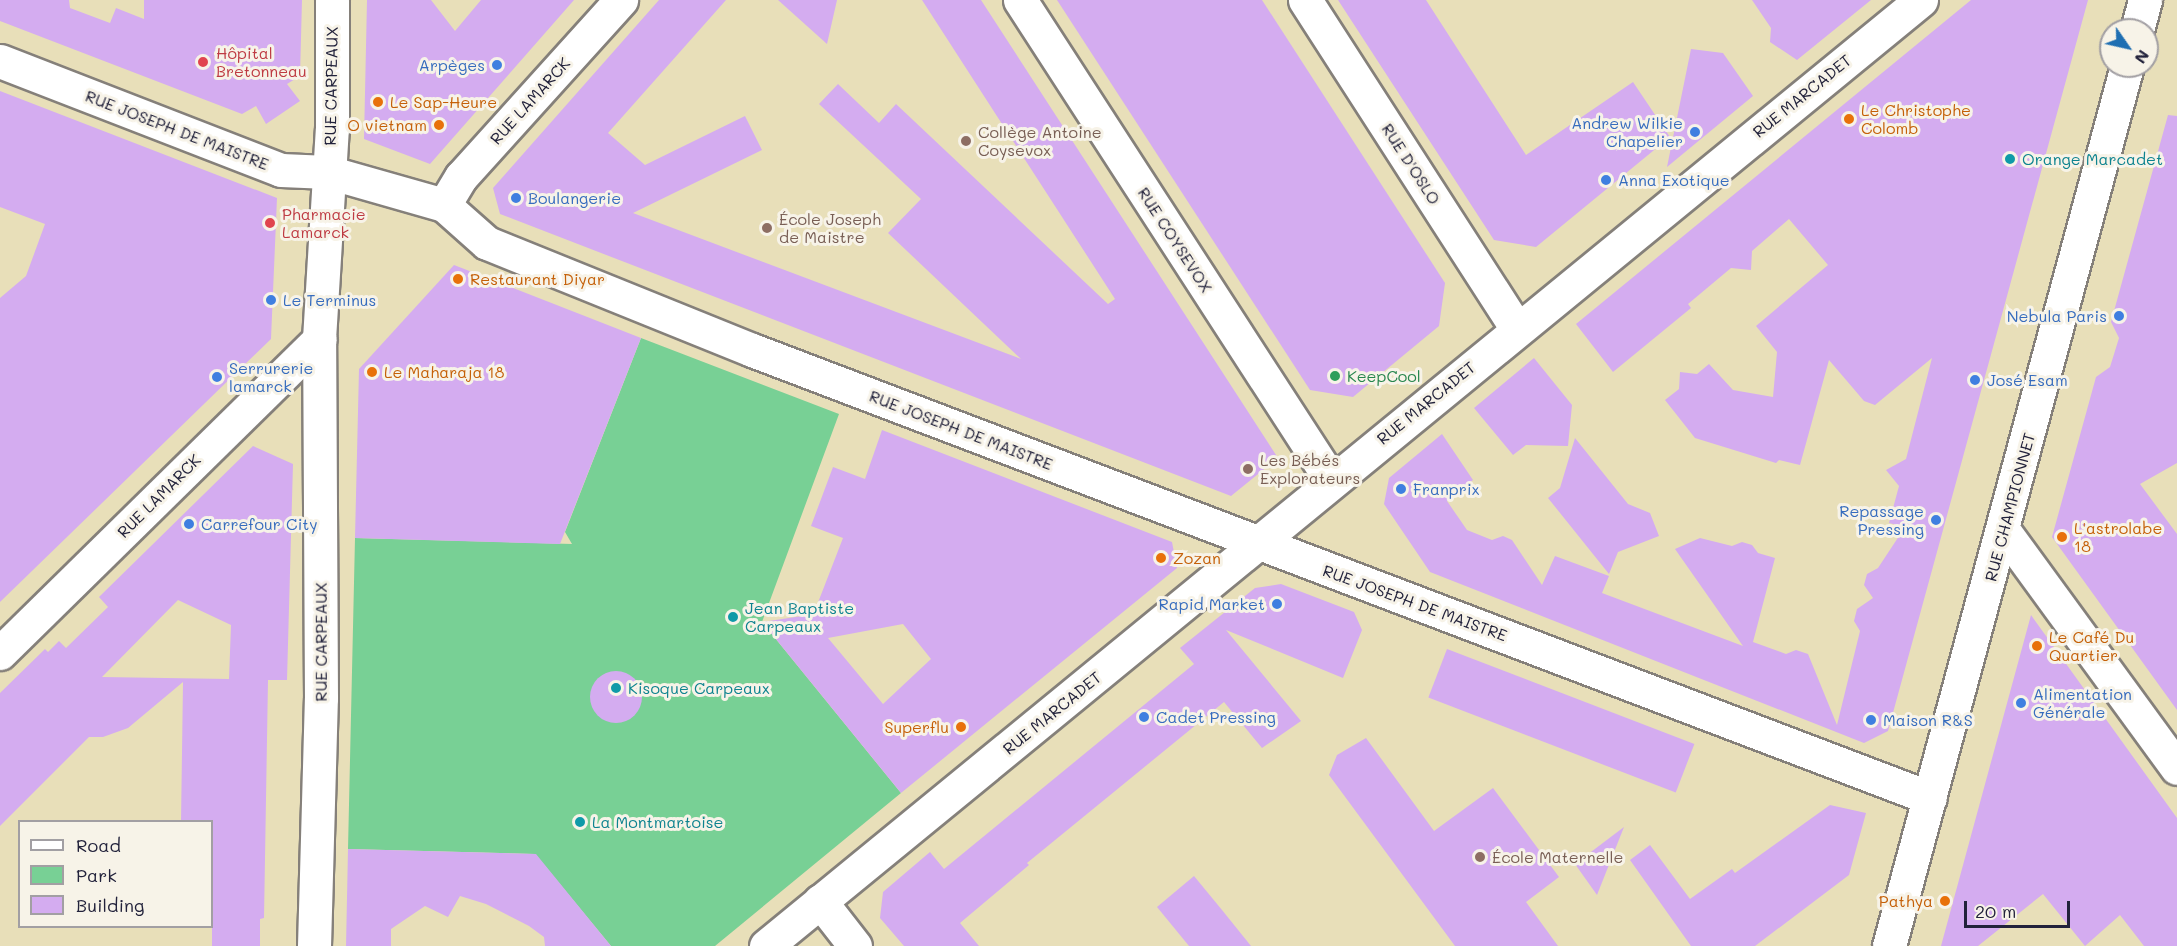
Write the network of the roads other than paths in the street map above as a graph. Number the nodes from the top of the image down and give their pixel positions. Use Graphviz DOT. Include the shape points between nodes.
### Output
graph roads {
  1 [pos="332,0"];
  2 [pos="621,0"];
  3 [pos="1020,0"];
  4 [pos="1305,0"];
  5 [pos="1921,0"];
  6 [pos="2145,0"];
  7 [pos="2140,18"];
  8 [pos="0,61"];
  9 [pos="2124,78"];
  10 [pos="328,172"];
  11 [pos="444,205"];
  12 [pos="1517,329"];
  13 [pos="319,339"];
  14 [pos="1331,480"];
  15 [pos="2004,531"];
  16 [pos="1259,545"];
  17 [pos="0,653"];
  18 [pos="2177,768"];
  19 [pos="1930,798"];
  20 [pos="820,902"];
  21 [pos="314,946"];
  22 [pos="766,946"];
  23 [pos="855,946"];
  24 [pos="1888,946"];
  1 -- 10 [label="street, RUE CARPEAUX"];
  2 -- 11 [label="street, RUE LAMARCK" via="461,177"];
  3 -- 14 [label="street, RUE COYSEVOX"];
  4 -- 12 [label="street, RUE D'OSLO"];
  5 -- 12 [label="street, RUE MARCADET"];
  6 -- 7 [label="street"];
  8 -- 10 [label="street, RUE JOSEPH DE MAISTRE" via="281,170"];
  9 -- 15 [label="street, RUE CHAMPIONNET"];
  10 -- 11 [label="street, RUE JOSEPH DE MAISTRE"];
  10 -- 13 [label="street, RUE CARPEAUX"];
  11 -- 16 [label="street, RUE JOSEPH DE MAISTRE" via="487,243 752,350"];
  12 -- 14 [label="street, RUE MARCADET"];
  13 -- 17 [label="street, RUE LAMARCK"];
  13 -- 21 [label="street, RUE CARPEAUX"];
  14 -- 16 [label="street, RUE MARCADET"];
  15 -- 18 [label="street"];
  15 -- 19 [label="street, RUE CHAMPIONNET"];
  16 -- 19 [label="street, RUE JOSEPH DE MAISTRE"];
  16 -- 20 [label="street, RUE MARCADET"];
  19 -- 24 [label="street, RUE CHAMPIONNET"];
  20 -- 22 [label="street, RUE MARCADET"];
  20 -- 23 [label="street"];
}
